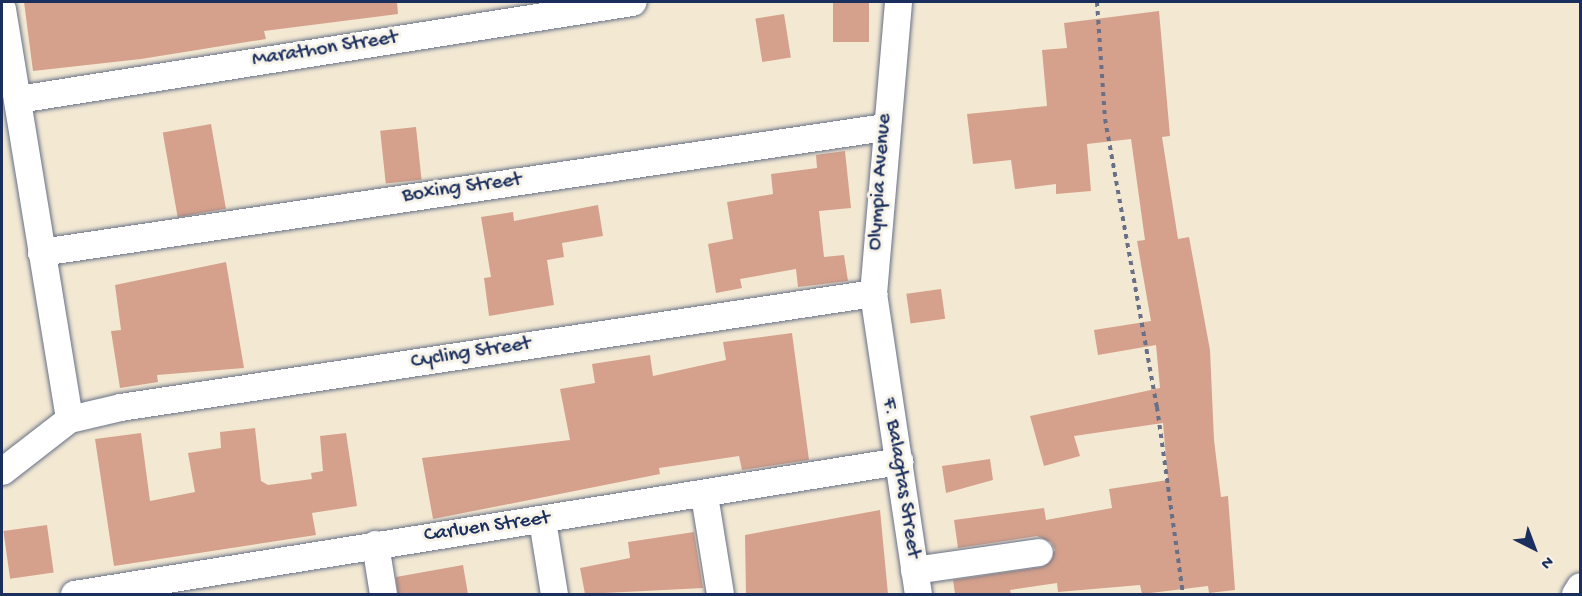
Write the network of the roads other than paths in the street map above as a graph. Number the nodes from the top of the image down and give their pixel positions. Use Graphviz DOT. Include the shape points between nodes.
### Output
graph roads {
  1 [pos="632,2"];
  2 [pos="898,2"];
  3 [pos="2,9"];
  4 [pos="18,99"];
  5 [pos="884,127"];
  6 [pos="41,252"];
  7 [pos="873,293"];
  8 [pos="882,362"];
  9 [pos="69,419"];
  10 [pos="899,461"];
  11 [pos="2,471"];
  12 [pos="704,495"];
  13 [pos="542,520"];
  14 [pos="375,544"];
  15 [pos="1039,552"];
  16 [pos="916,582"];
  17 [pos="190,584"];
  18 [pos="1581,586"];
  19 [pos="74,594"];
  20 [pos="383,594"];
  21 [pos="554,594"];
  22 [pos="720,594"];
  23 [pos="1575,594"];
  1 -- 4 [label="street, Marathon Street"];
  2 -- 5 [label="street, Olympia Avenue"];
  3 -- 4 [label="street"];
  4 -- 6 [label="street"];
  5 -- 6 [label="street, Boxing Street"];
  5 -- 7 [label="street, Olympia Avenue"];
  6 -- 9 [label="street"];
  7 -- 8 [label="street, Olympia Avenue"];
  7 -- 9 [label="street, Cycling Street" via="120,406"];
  8 -- 10 [label="street, F. Balagtas Street"];
  9 -- 11 [label="street"];
  10 -- 12 [label="street, Carluen Street"];
  10 -- 16 [label="street, F. Balagtas Street"];
  12 -- 13 [label="street, Carluen Street"];
  12 -- 22 [label="street"];
  13 -- 14 [label="street, Carluen Street"];
  13 -- 21 [label="street"];
  14 -- 17 [label="street, Carluen Street"];
  14 -- 20 [label="street"];
  15 -- 16 [label="street"];
  17 -- 19 [label="street, Carluen Street"];
  18 -- 23 [label="street"];
}
